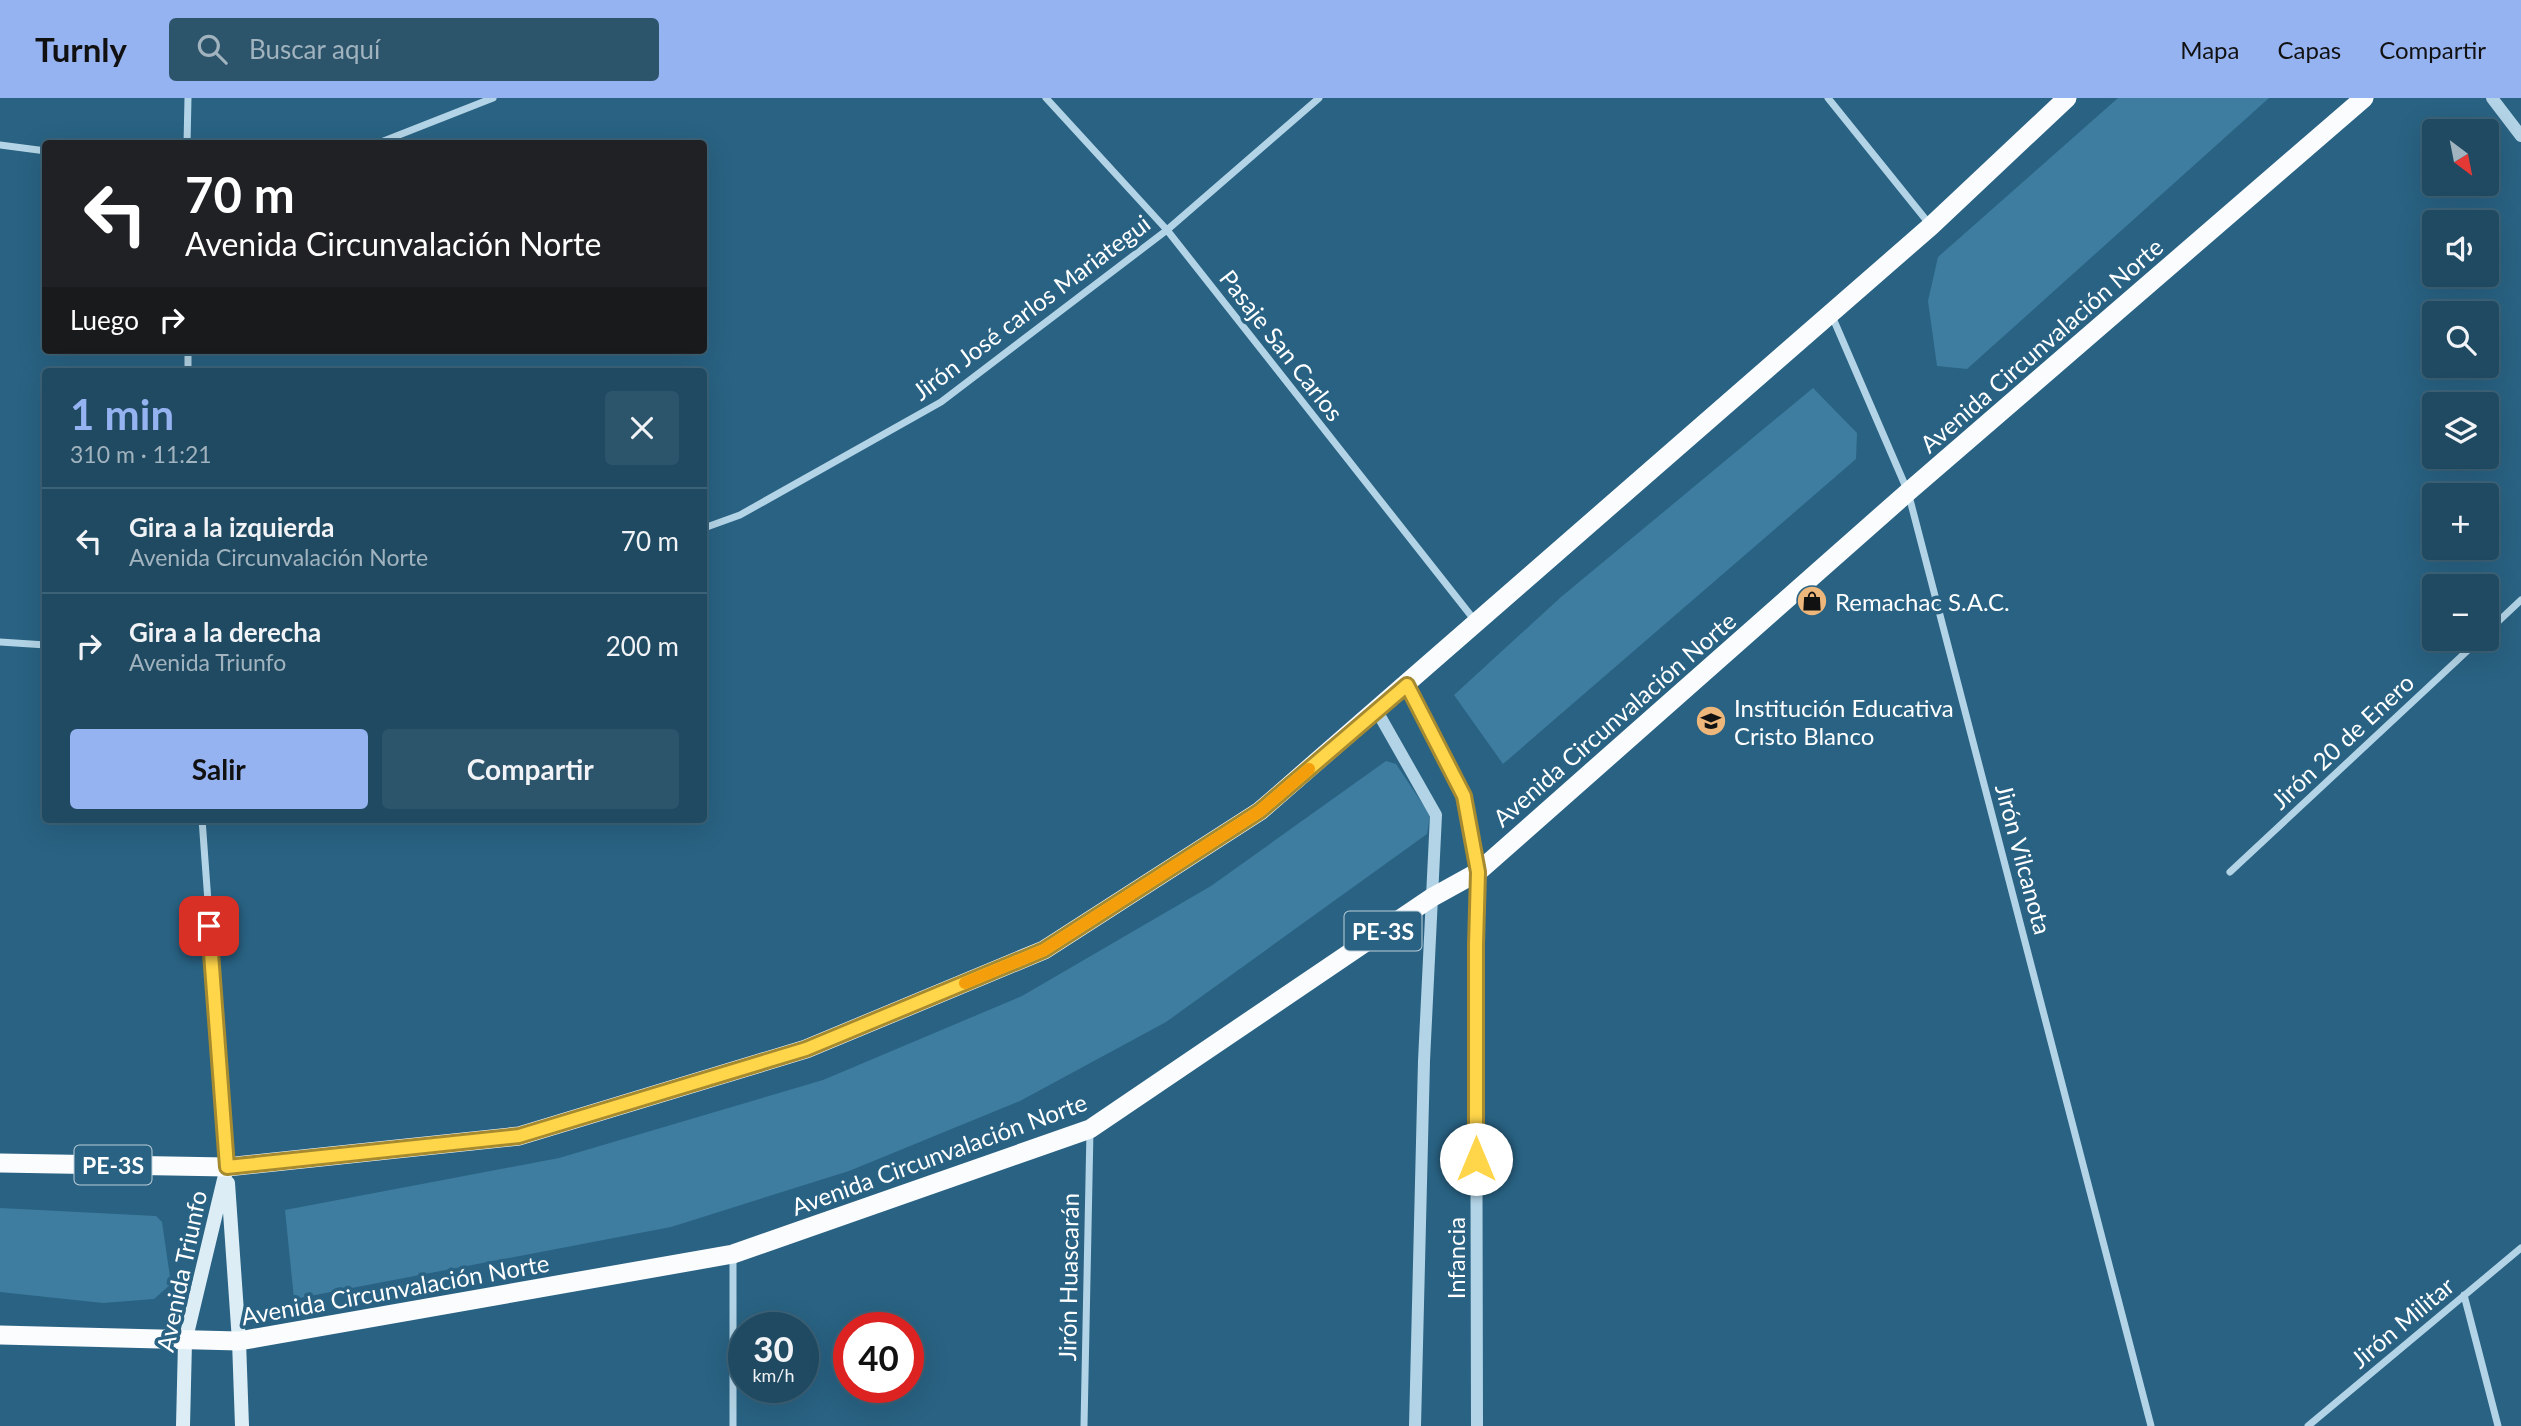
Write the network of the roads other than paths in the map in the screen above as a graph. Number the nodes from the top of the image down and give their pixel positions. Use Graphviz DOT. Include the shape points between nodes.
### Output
graph roads {
  1 [pos="188,98"];
  2 [pos="493,98"];
  3 [pos="1046,98"];
  4 [pos="1319,98"];
  5 [pos="1828,98"];
  6 [pos="2067,98"];
  7 [pos="2364,98"];
  8 [pos="2492,98"];
  9 [pos="2521,136"];
  10 [pos="187,140"];
  11 [pos="386,140"];
  12 [pos="0,145"];
  13 [pos="42,150"];
  14 [pos="1931,226"];
  15 [pos="1167,229"];
  16 [pos="1830,312"];
  17 [pos="1908,492"];
  18 [pos="707,527"];
  19 [pos="2521,600"];
  20 [pos="2499,621"];
  21 [pos="1477,624"];
  22 [pos="0,642"];
  23 [pos="42,645"];
  24 [pos="2467,651"];
  25 [pos="1407,685"];
  26 [pos="1377,711"];
  27 [pos="202,823"];
  28 [pos="1478,872"];
  29 [pos="2230,872"];
  30 [pos="1431,898"];
  31 [pos="1090,1129"];
  32 [pos="0,1163"];
  33 [pos="227,1167"];
  34 [pos="2521,1248"];
  35 [pos="733,1254"];
  36 [pos="2464,1294"];
  37 [pos="0,1335"];
  38 [pos="239,1341"];
  39 [pos="185,1342"];
  40 [pos="183,1426"];
  41 [pos="242,1426"];
  42 [pos="733,1426"];
  43 [pos="1084,1426"];
  44 [pos="1415,1426"];
  45 [pos="1477,1426"];
  46 [pos="2151,1426"];
  47 [pos="2308,1426"];
  48 [pos="2498,1426"];
  1 -- 10 [label="street"];
  2 -- 11 [label="street"];
  3 -- 15 [label="street, Pasaje San Carlos"];
  4 -- 15 [label="street, Jirón José carlos Mariategui"];
  5 -- 14 [label="street"];
  6 -- 14 [label="highway, PE-3S"];
  7 -- 17 [label="highway, Avenida Circunvalación Norte / PE-3S"];
  8 -- 9 [label="street"];
  12 -- 13 [label="street"];
  14 -- 16 [label="highway, PE-3S"];
  15 -- 18 [label="street, Jirón José carlos Mariategui" via="941,402 740,515"];
  15 -- 21 [label="street, Pasaje San Carlos"];
  16 -- 17 [label="street, Jirón Vilcanota"];
  16 -- 21 [label="highway, PE-3S"];
  17 -- 28 [label="highway, Avenida Circunvalación Norte / PE-3S"];
  17 -- 46 [label="street, Jirón Vilcanota"];
  19 -- 20 [label="street"];
  21 -- 25 [label="highway, PE-3S"];
  22 -- 23 [label="street"];
  24 -- 29 [label="street, Jirón 20 de Enero"];
  25 -- 26 [label="highway, PE-3S"];
  25 -- 28 [label="street, Infancia" via="1464,796"];
  26 -- 30 [label="street, Infancia" via="1436,815"];
  26 -- 33 [label="highway, PE-3S" via="1260,811 1044,950 806,1049 519,1136"];
  27 -- 33 [label="street, Avenida Triunfo"];
  28 -- 30 [label="highway, Avenida Circunvalación Norte / PE-3S"];
  28 -- 45 [label="street, Infancia"];
  30 -- 31 [label="highway, Avenida Circunvalación Norte / PE-3S"];
  30 -- 44 [label="street, Infancia"];
  31 -- 35 [label="highway, Avenida Circunvalación Norte / PE-3S"];
  31 -- 43 [label="street, Jirón Huascarán"];
  32 -- 33 [label="highway, PE-3S"];
  33 -- 38 [label="main road, Avenida Triunfo"];
  33 -- 39 [label="main road, Avenida Triunfo"];
  34 -- 36 [label="street, Jirón Militar"];
  35 -- 38 [label="highway, Avenida Circunvalación Norte / PE-3S"];
  35 -- 42 [label="street"];
  36 -- 47 [label="street, Jirón Militar"];
  36 -- 48 [label="street"];
  37 -- 39 [label="highway, PE-3S"];
  38 -- 39 [label="highway, Avenida Circunvalación Norte / PE-3S"];
  38 -- 41 [label="main road, Avenida Triunfo"];
  39 -- 40 [label="main road, Avenida Triunfo"];
}
